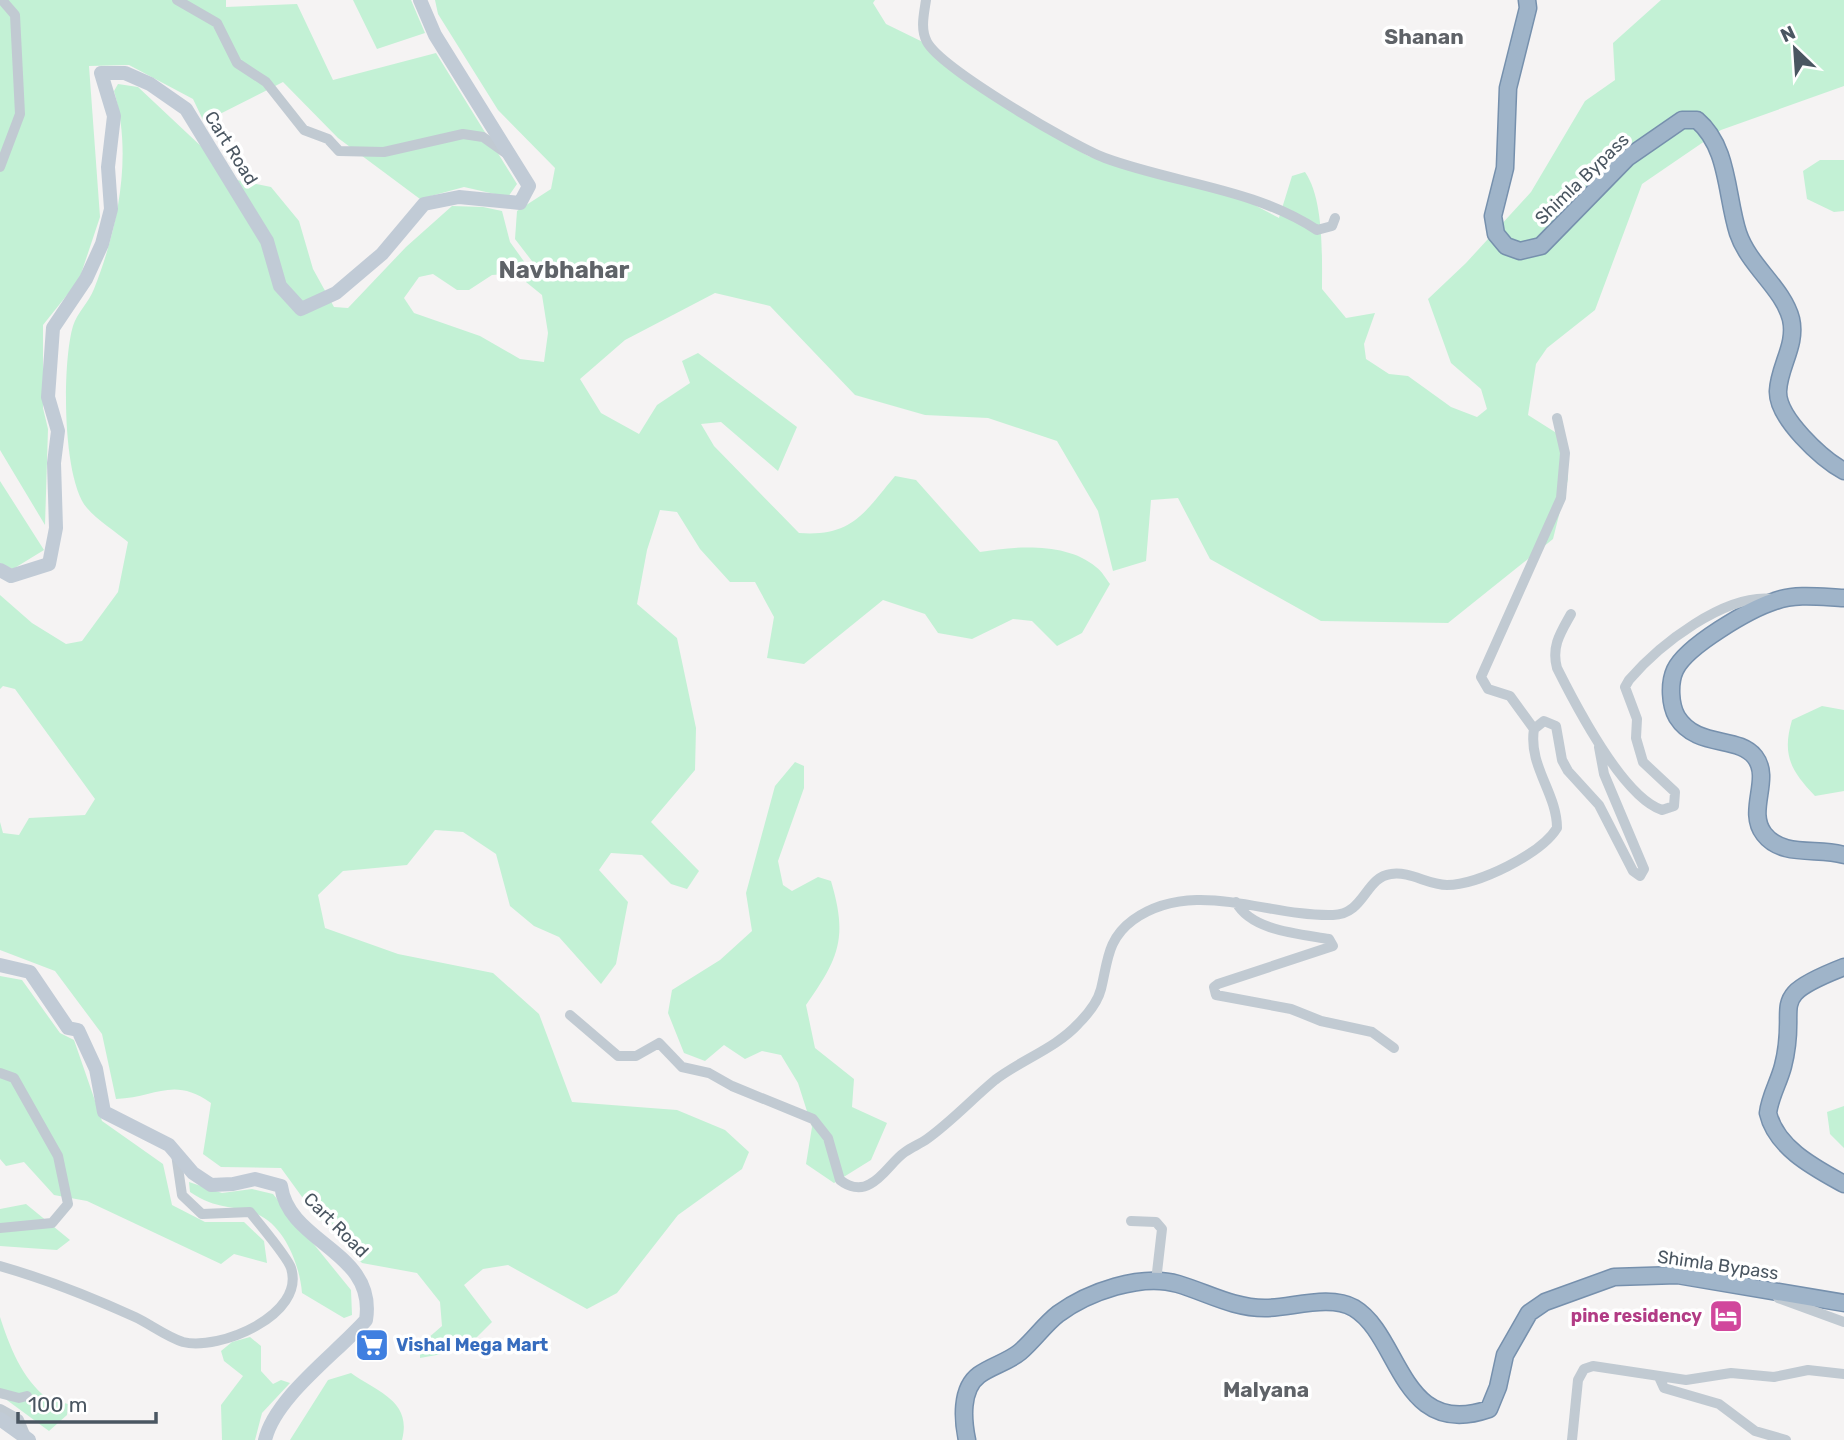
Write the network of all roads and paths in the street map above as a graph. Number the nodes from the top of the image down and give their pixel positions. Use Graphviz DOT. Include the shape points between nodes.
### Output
graph roads {
  1 [pos="2,0"];
  2 [pos="177,0"];
  3 [pos="420,0"];
  4 [pos="926,0"];
  5 [pos="1527,0"];
  6 [pos="508,155"];
  7 [pos="0,167"];
  8 [pos="1335,218"];
  9 [pos="1558,418"];
  10 [pos="1844,471"];
  11 [pos="0,570"];
  12 [pos="1844,597"];
  13 [pos="1777,600"];
  14 [pos="1571,614"];
  15 [pos="1534,729"];
  16 [pos="1600,747"];
  17 [pos="1844,855"];
  18 [pos="1237,902"];
  19 [pos="0,965"];
  20 [pos="1844,967"];
  21 [pos="570,1015"];
  22 [pos="1394,1048"];
  23 [pos="0,1073"];
  24 [pos="176,1153"];
  25 [pos="1844,1184"];
  26 [pos="1131,1221"];
  27 [pos="0,1228"];
  28 [pos="0,1266"];
  29 [pos="1156,1281"];
  30 [pos="1765,1291"];
  31 [pos="1844,1304"];
  32 [pos="1844,1322"];
  33 [pos="1844,1374"];
  34 [pos="1659,1377"];
  35 [pos="0,1393"];
  36 [pos="27,1396"];
  37 [pos="0,1410"];
  38 [pos="0,1419"];
  39 [pos="27,1438"];
  40 [pos="265,1440"];
  41 [pos="967,1440"];
  42 [pos="1572,1440"];
  43 [pos="1786,1440"];
  1 -- 7 [label="street" via="15,15 20,114"];
  2 -- 6 [label="street" via="217,23 237,63 266,82 304,130 328,139 339,151 383,152 463,134 483,137"];
  3 -- 6 [label="main road, Cart Road" via="435,35"];
  4 -- 8 [label="street" via="922,30 935,51 1044,129 1105,158 1264,202 1317,230 1332,226"];
  5 -- 10 [label="highway, Shimla Bypass" via="1508,88 1505,168 1493,216 1496,234 1506,246 1520,251 1541,246 1627,158 1682,120 1697,120 1709,130 1719,152 1746,254 1782,299 1791,318 1792,341 1778,392 1782,410 1792,426"];
  6 -- 11 [label="main road, Cart Road" via="529,186 520,203 459,197 424,204 382,254 336,293 302,309 280,286 267,241 186,108 125,73 101,73 114,116 108,167 111,209 86,279 53,328 48,397 58,431 56,528 49,564 11,576"];
  9 -- 15 [label="street" via="1565,453 1561,498 1481,677 1488,689 1510,696"];
  12 -- 13 [label="highway"];
  13 -- 16 [label="street" via="1745,600 1694,625 1636,671 1625,687 1637,719 1638,750 1652,772 1675,792 1674,806 1657,808 1626,780"];
  13 -- 17 [label="highway" via="1745,615 1687,655 1675,670 1671,694 1676,715 1688,730 1708,741 1753,754 1761,775 1757,821 1764,835 1777,845 1796,850"];
  14 -- 16 [label="street" via="1553,654"];
  15 -- 16 [label="street" via="1544,721 1556,726 1567,771 1599,805 1633,871 1640,876 1644,869 1604,774"];
  15 -- 18 [label="street" via="1535,756 1557,813 1557,828 1539,848 1506,867 1448,886 1388,874 1360,903 1338,915"];
  18 -- 21 [label="street" via="1164,903 1126,925 1108,949 1100,991 1078,1025 996,1079 865,1187 841,1181 828,1138 813,1119 709,1073 682,1067 659,1043 636,1056 618,1056"];
  18 -- 22 [label="street" via="1253,920 1329,939 1333,946 1225,981 1214,987 1216,995 1273,1004 1372,1032"];
  19 -- 24 [label="main road, Cart Road" via="30,972 68,1028 78,1030 96,1069 104,1112"];
  20 -- 25 [label="highway" via="1810,982 1790,999 1783,1065 1768,1113 1779,1136 1804,1160"];
  23 -- 27 [label="street" via="14,1078 58,1156 68,1205 52,1223"];
  24 -- 28 [label="street" via="182,1195 202,1214 250,1212 291,1268 290,1296 279,1312 216,1341 183,1342 62,1284"];
  24 -- 40 [label="main road, Cart Road" via="211,1185 255,1179 281,1186 283,1198 302,1224 360,1276 366,1294 366,1320 291,1396 268,1426"];
  26 -- 29 [label="street" via="1156,1222 1162,1228"];
  29 -- 30 [label="highway, Shimla Bypass" via="1177,1283 1241,1307 1351,1306 1365,1315 1417,1401 1449,1416 1471,1417 1489,1409 1517,1331 1529,1313 1545,1302 1614,1277 1644,1275 1677,1275"];
  29 -- 41 [label="highway, Shimla Bypass" via="1082,1299 1056,1315 1019,1353 976,1377 964,1411"];
  30 -- 31 [label="highway, Shimla Bypass"];
  30 -- 32 [label="street"];
  33 -- 34 [label="street" via="1808,1370 1774,1377 1731,1373 1686,1380"];
  34 -- 42 [label="street" via="1601,1366 1584,1369 1578,1380"];
  34 -- 43 [label="street" via="1664,1388 1719,1404 1755,1431"];
  35 -- 36 [label="street"];
  37 -- 39 [label="street" via="18,1420"];
  38 -- 39 [label="main road"];
}
